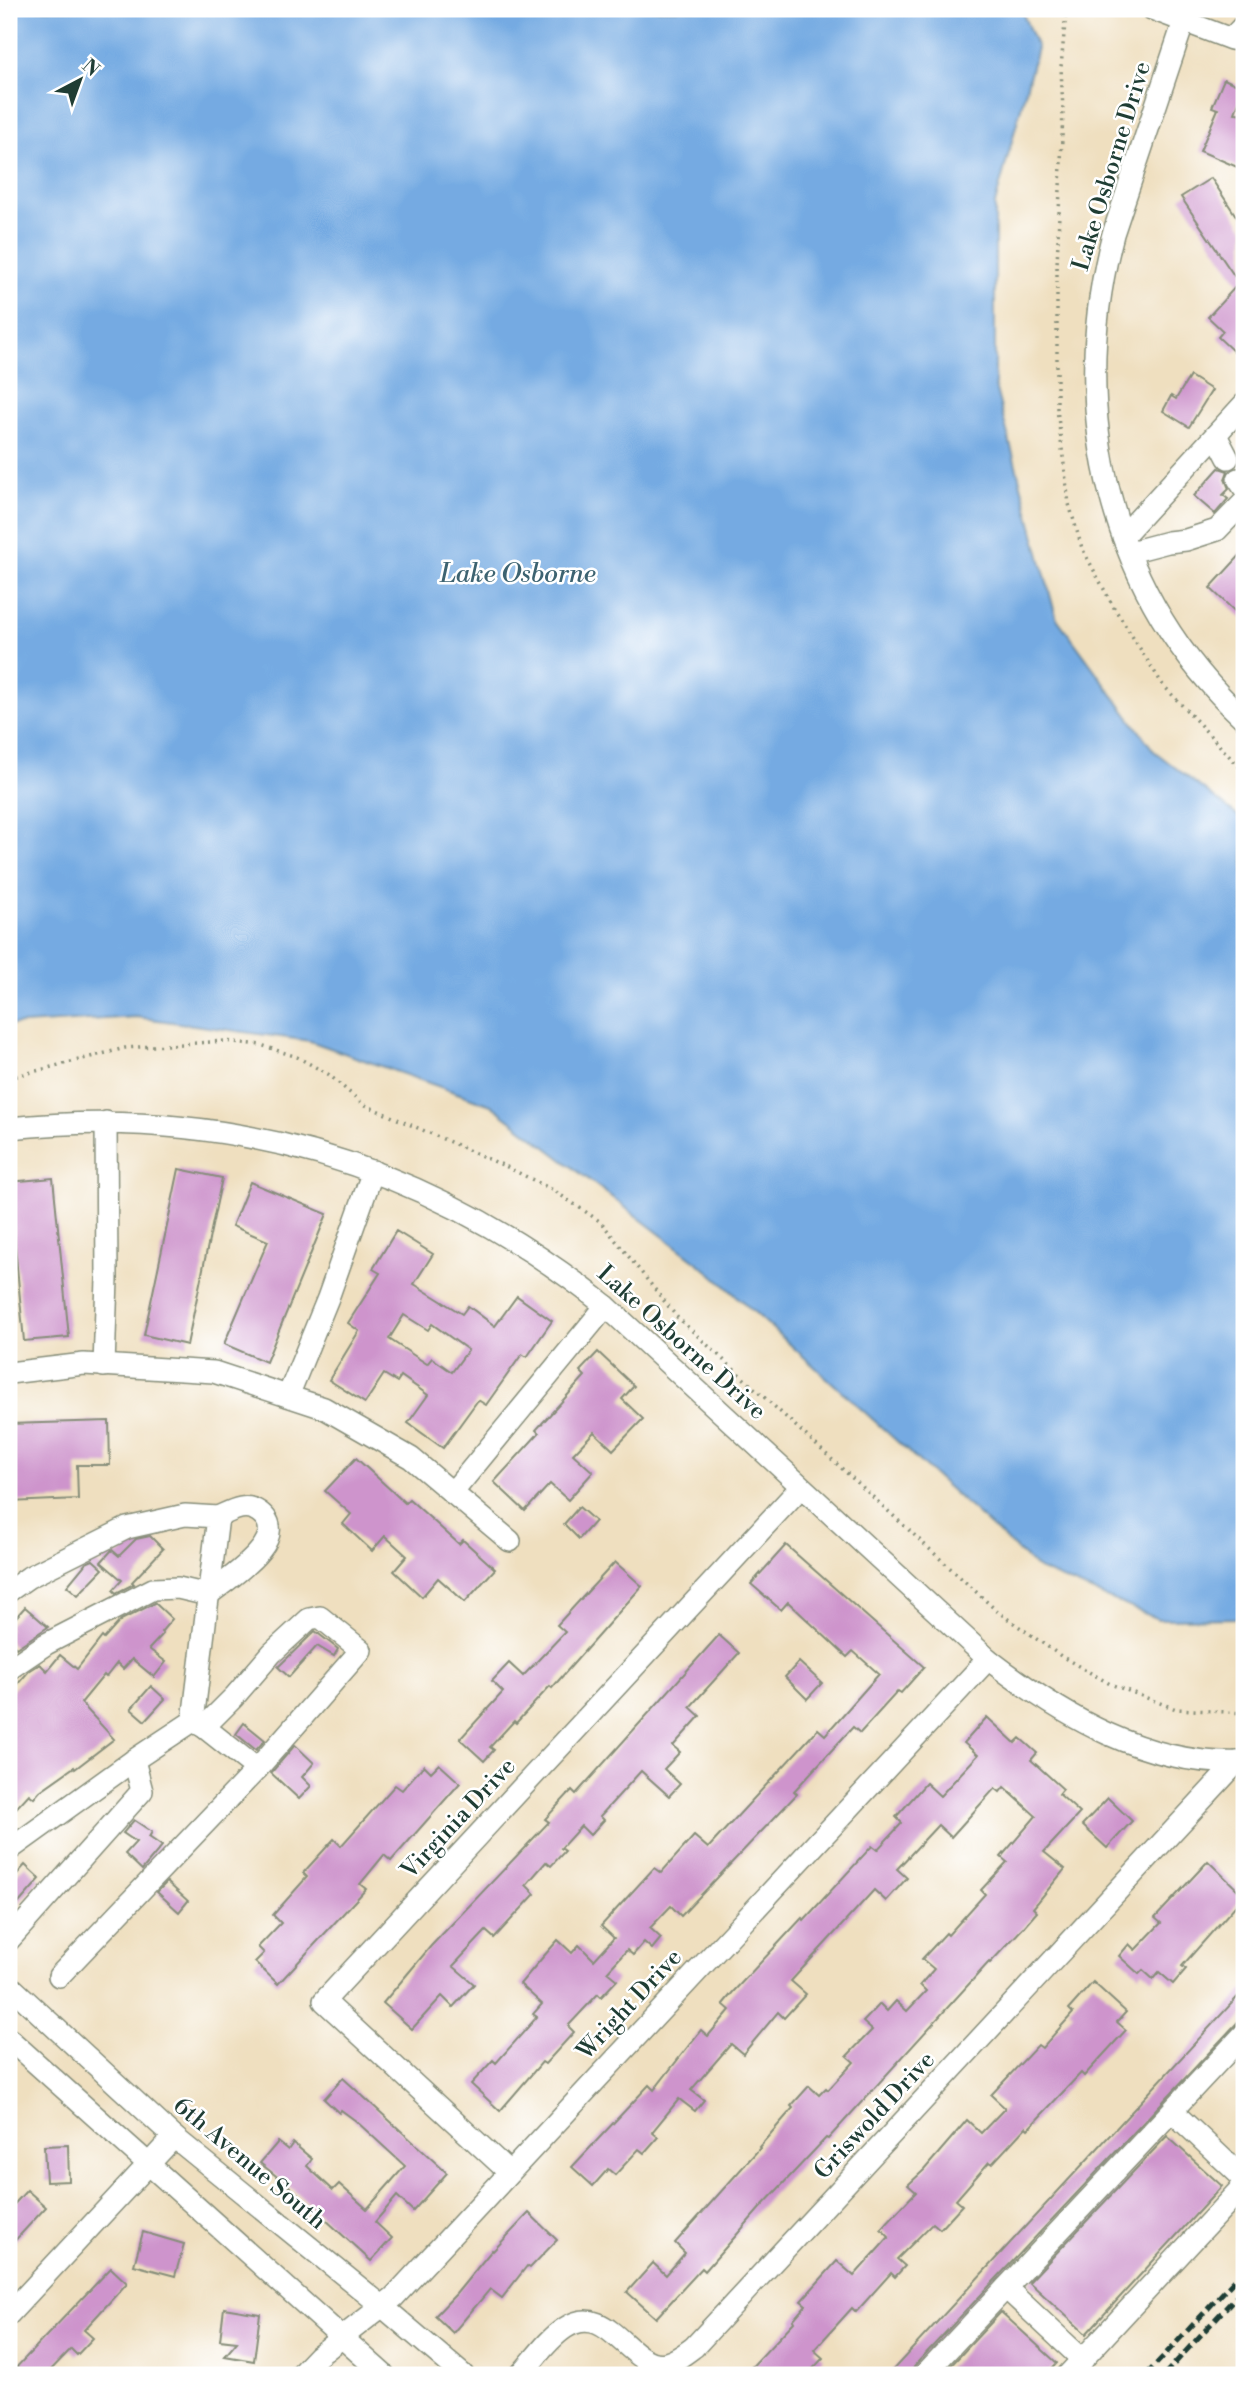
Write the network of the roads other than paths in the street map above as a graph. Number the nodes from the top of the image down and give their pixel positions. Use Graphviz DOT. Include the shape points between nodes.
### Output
graph roads {
  1 [pos="1152,9"];
  2 [pos="1181,13"];
  3 [pos="1244,24"];
  4 [pos="1244,404"];
  5 [pos="1216,435"];
  6 [pos="1228,458"];
  7 [pos="1244,502"];
  8 [pos="1126,544"];
  9 [pos="1244,719"];
  10 [pos="106,1122"];
  11 [pos="9,1128"];
  12 [pos="373,1171"];
  13 [pos="606,1306"];
  14 [pos="104,1366"];
  15 [pos="9,1373"];
  16 [pos="288,1396"];
  17 [pos="801,1487"];
  18 [pos="452,1493"];
  19 [pos="218,1517"];
  20 [pos="510,1541"];
  21 [pos="9,1591"];
  22 [pos="208,1595"];
  23 [pos="988,1659"];
  24 [pos="9,1669"];
  25 [pos="198,1724"];
  26 [pos="134,1760"];
  27 [pos="1240,1762"];
  28 [pos="257,1769"];
  29 [pos="9,1850"];
  30 [pos="9,1940"];
  31 [pos="59,1976"];
  32 [pos="9,1985"];
  33 [pos="1244,2034"];
  34 [pos="9,2039"];
  35 [pos="1173,2112"];
  36 [pos="174,2137"];
  37 [pos="148,2165"];
  38 [pos="509,2172"];
  39 [pos="1244,2179"];
  40 [pos="1244,2185"];
  41 [pos="1006,2288"];
  42 [pos="382,2306"];
  43 [pos="9,2314"];
  44 [pos="342,2337"];
  45 [pos="1076,2367"];
  46 [pos="300,2375"];
  47 [pos="384,2375"];
  48 [pos="463,2375"];
  49 [pos="520,2375"];
  50 [pos="924,2375"];
  1 -- 2 [label="street"];
  2 -- 3 [label="street" via="1231,38"];
  2 -- 8 [label="street, Lake Osborne Drive" via="1113,234 1096,317 1093,368 1101,453"];
  4 -- 5 [label="street"];
  5 -- 6 [label="street"];
  5 -- 8 [label="street"];
  7 -- 8 [label="street" via="1217,530 1186,540"];
  8 -- 9 [label="street, Lake Osborne Drive" via="1180,645"];
  10 -- 11 [label="street, Lake Osborne Drive"];
  10 -- 12 [label="street, Lake Osborne Drive" via="213,1130 287,1145"];
  10 -- 14 [label="street"];
  12 -- 13 [label="street, Lake Osborne Drive" via="452,1205 511,1238"];
  12 -- 16 [label="street"];
  13 -- 17 [label="street, Lake Osborne Drive"];
  13 -- 18 [label="street"];
  14 -- 15 [label="street"];
  14 -- 16 [label="street" via="214,1372"];
  16 -- 18 [label="street" via="324,1408 411,1458"];
  17 -- 23 [label="street, Lake Osborne Drive"];
  17 -- 38 [label="street, Virginia Drive" via="324,2001"];
  18 -- 20 [label="street"];
  19 -- 21 [label="street" via="185,1515 127,1528"];
  19 -- 22 [label="street"];
  19 -- 22 [label="street" via="251,1508 266,1518 271,1529 259,1552"];
  22 -- 24 [label="street" via="178,1588 153,1589 46,1644"];
  22 -- 25 [label="street"];
  23 -- 27 [label="street, Lake Osborne Drive" via="1062,1712 1100,1731 1181,1757"];
  23 -- 38 [label="street, Wright Drive"];
  25 -- 26 [label="street"];
  25 -- 28 [label="street"];
  25 -- 28 [label="street" via="234,1697 272,1653 320,1617 361,1650"];
  26 -- 29 [label="street"];
  26 -- 30 [label="street" via="142,1791"];
  27 -- 49 [label="street, Griswold Drive" via="694,2347 667,2363 658,2363 643,2357 607,2328 581,2322 565,2328"];
  28 -- 31 [label="street"];
  32 -- 36 [label="street, 6th Avenue South"];
  33 -- 35 [label="street"];
  34 -- 37 [label="street"];
  35 -- 39 [label="street"];
  35 -- 41 [label="street"];
  36 -- 37 [label="street"];
  36 -- 42 [label="street, 6th Avenue South"];
  37 -- 43 [label="street"];
  37 -- 44 [label="street"];
  38 -- 42 [label="street, Wright Drive"];
  40 -- 45 [label="street"];
  41 -- 45 [label="street"];
  41 -- 50 [label="street"];
  42 -- 44 [label="street, Wright Drive"];
  42 -- 48 [label="street, 6th Avenue South"];
  44 -- 46 [label="street, Wright Drive"];
  44 -- 47 [label="street"];
}
